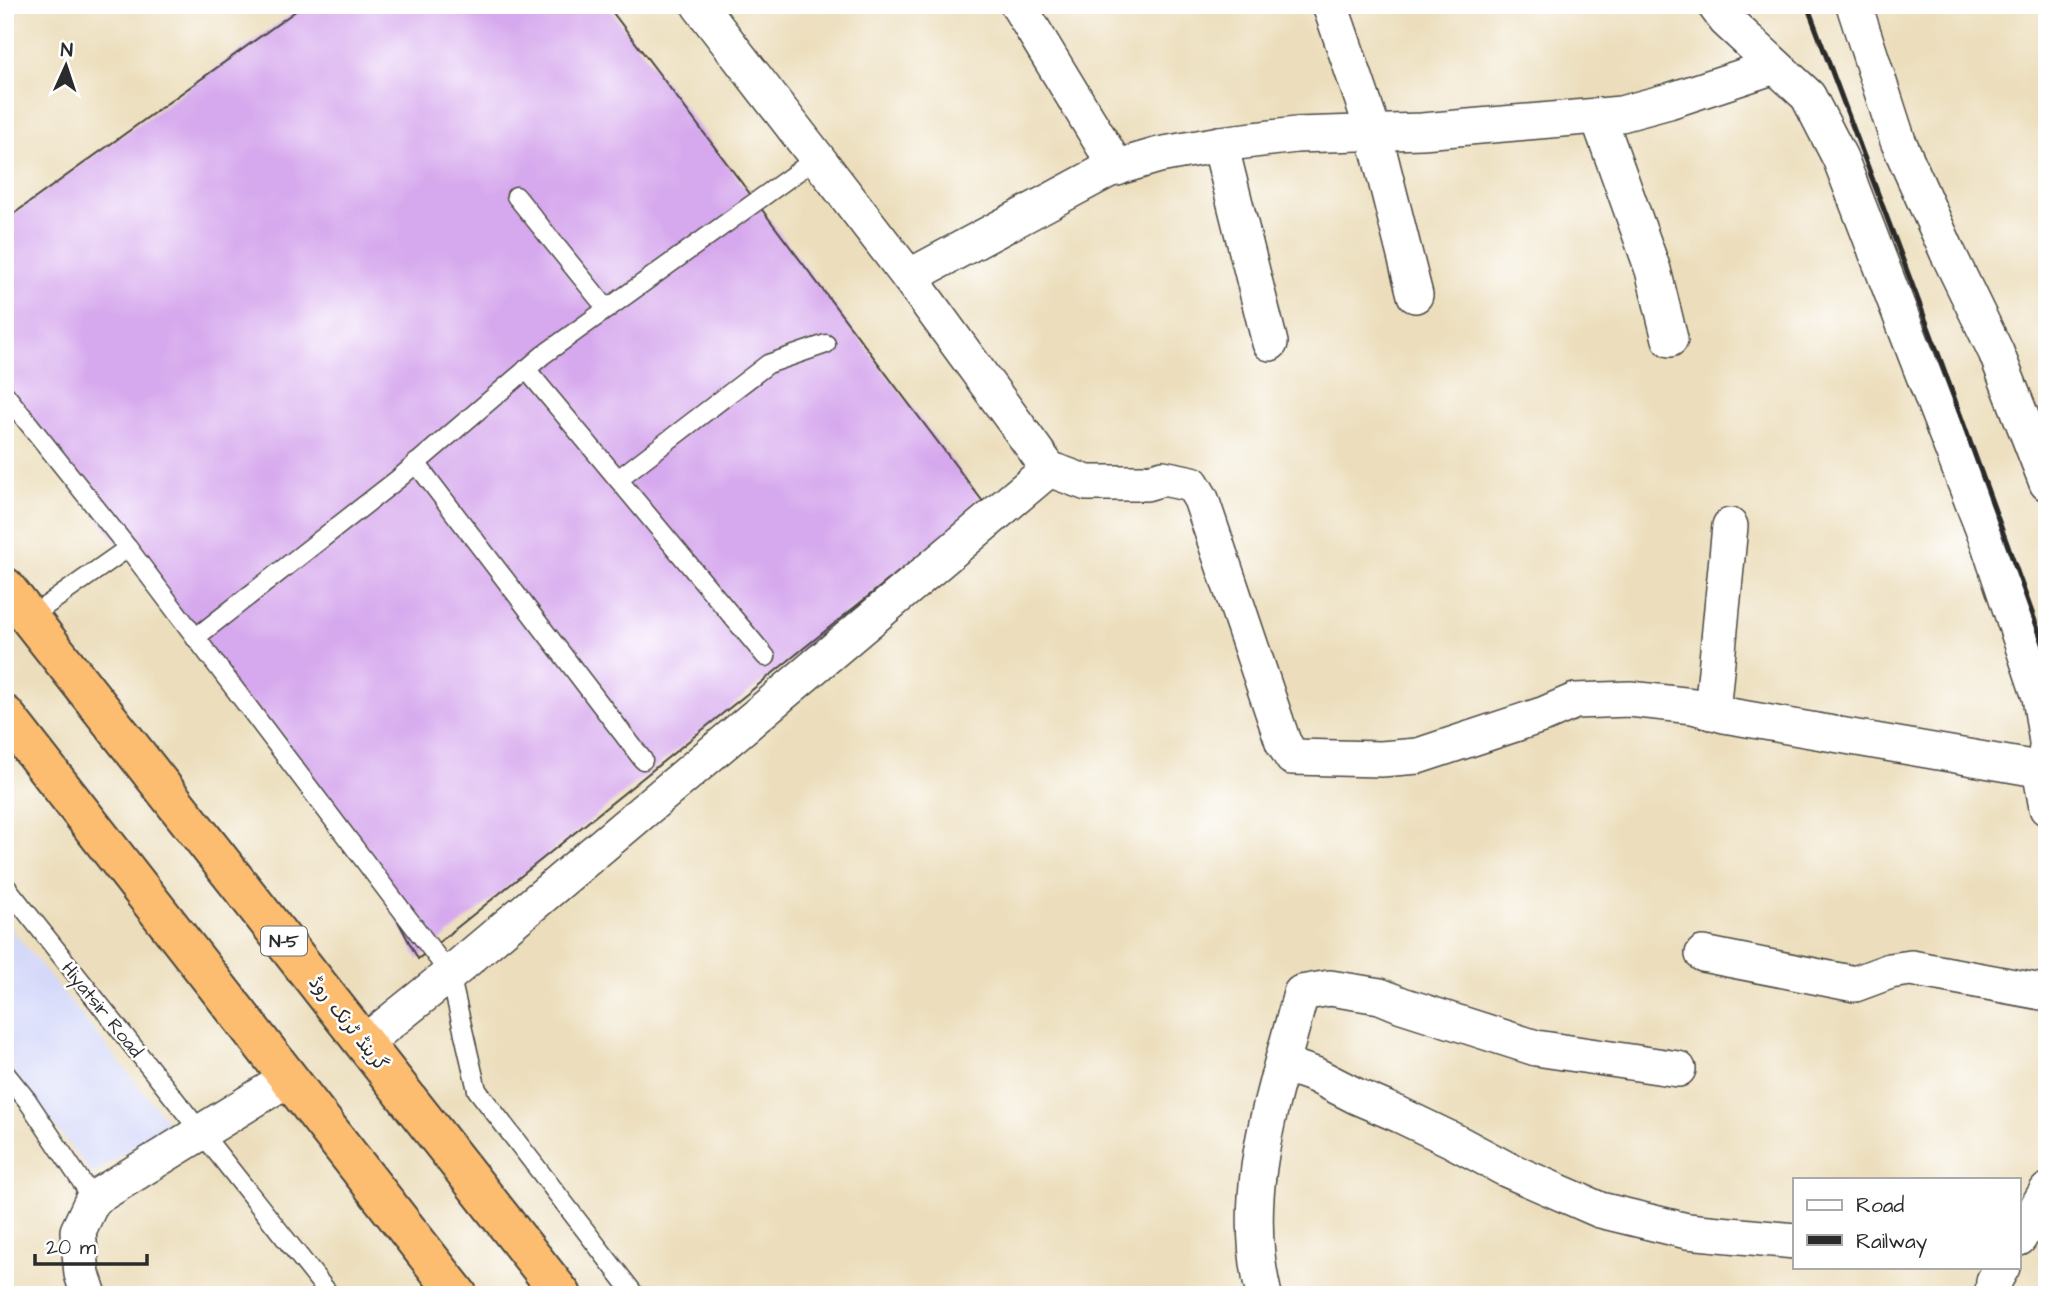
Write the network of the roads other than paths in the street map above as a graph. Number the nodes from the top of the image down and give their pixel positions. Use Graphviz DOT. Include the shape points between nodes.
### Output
graph roads {
  1 [pos="699,5"];
  2 [pos="1018,5"];
  3 [pos="1330,5"];
  4 [pos="1715,5"];
  5 [pos="1854,5"];
  6 [pos="1775,66"];
  7 [pos="1598,116"];
  8 [pos="1374,133"];
  9 [pos="1220,144"];
  10 [pos="818,158"];
  11 [pos="1118,167"];
  12 [pos="516,196"];
  13 [pos="909,277"];
  14 [pos="1415,295"];
  15 [pos="607,309"];
  16 [pos="1670,339"];
  17 [pos="825,344"];
  18 [pos="1270,344"];
  19 [pos="526,369"];
  20 [pos="5,394"];
  21 [pos="416,464"];
  22 [pos="1049,469"];
  23 [pos="618,479"];
  24 [pos="2047,483"];
  25 [pos="1730,526"];
  26 [pos="128,548"];
  27 [pos="5,587"];
  28 [pos="30,617"];
  29 [pos="195,638"];
  30 [pos="766,657"];
  31 [pos="1712,712"];
  32 [pos="5,715"];
  33 [pos="2046,753"];
  34 [pos="643,760"];
  35 [pos="2047,808"];
  36 [pos="5,886"];
  37 [pos="1703,954"];
  38 [pos="450,974"];
  39 [pos="2047,993"];
  40 [pos="364,1043"];
  41 [pos="1283,1064"];
  42 [pos="1678,1069"];
  43 [pos="5,1073"];
  44 [pos="289,1078"];
  45 [pos="202,1133"];
  46 [pos="2047,1192"];
  47 [pos="93,1199"];
  48 [pos="2021,1235"];
  49 [pos="1793,1241"];
  50 [pos="89,1295"];
  51 [pos="330,1295"];
  52 [pos="458,1295"];
  53 [pos="562,1295"];
  54 [pos="635,1295"];
  55 [pos="1264,1295"];
  1 -- 10 [label="street"];
  2 -- 11 [label="street"];
  3 -- 8 [label="street"];
  4 -- 6 [label="street"];
  5 -- 24 [label="street" via="1898,141 1996,352"];
  6 -- 7 [label="street" via="1669,101"];
  6 -- 33 [label="street" via="1808,96 1840,158 1988,542 2040,697"];
  7 -- 8 [label="street"];
  7 -- 16 [label="street" via="1653,270"];
  8 -- 9 [label="street" via="1296,135"];
  8 -- 14 [label="street"];
  9 -- 11 [label="street"];
  9 -- 18 [label="street"];
  10 -- 13 [label="street"];
  10 -- 15 [label="lane"];
  11 -- 13 [label="street"];
  12 -- 15 [label="lane"];
  13 -- 22 [label="street"];
  15 -- 19 [label="lane"];
  17 -- 23 [label="lane" via="768,364"];
  19 -- 21 [label="lane"];
  19 -- 23 [label="lane"];
  20 -- 26 [label="lane"];
  21 -- 29 [label="lane"];
  21 -- 34 [label="lane"];
  22 -- 31 [label="street" via="1087,483 1146,483 1163,478 1192,484 1202,499 1292,757 1418,756 1575,701 1630,699"];
  22 -- 38 [label="street"];
  23 -- 30 [label="lane"];
  25 -- 31 [label="street"];
  26 -- 28 [label="lane"];
  26 -- 29 [label="lane"];
  27 -- 28 [label="highway, گرینڈ ٹرنک روڈ / N-5"];
  28 -- 40 [label="highway, گرینڈ ٹرنک روڈ / N-5"];
  29 -- 38 [label="lane"];
  31 -- 33 [label="street"];
  32 -- 44 [label="highway"];
  33 -- 35 [label="street" via="2042,780"];
  36 -- 45 [label="lane, Hiyatsir Road"];
  37 -- 39 [label="street" via="1855,984 1910,968"];
  38 -- 40 [label="street"];
  38 -- 54 [label="lane" via="477,1090"];
  40 -- 53 [label="highway, گرینڈ ٹرنک روڈ / N-5"];
  41 -- 42 [label="street" via="1301,993 1330,988 1380,996 1536,1048"];
  41 -- 49 [label="street" via="1600,1210 1687,1231"];
  41 -- 55 [label="street" via="1256,1174 1253,1233"];
  43 -- 47 [label="lane"];
  44 -- 45 [label="street"];
  44 -- 52 [label="highway"];
  45 -- 47 [label="street"];
  45 -- 51 [label="lane, Hiyatsir Road"];
  46 -- 48 [label="street"];
  47 -- 50 [label="street" via="78,1231"];
}
